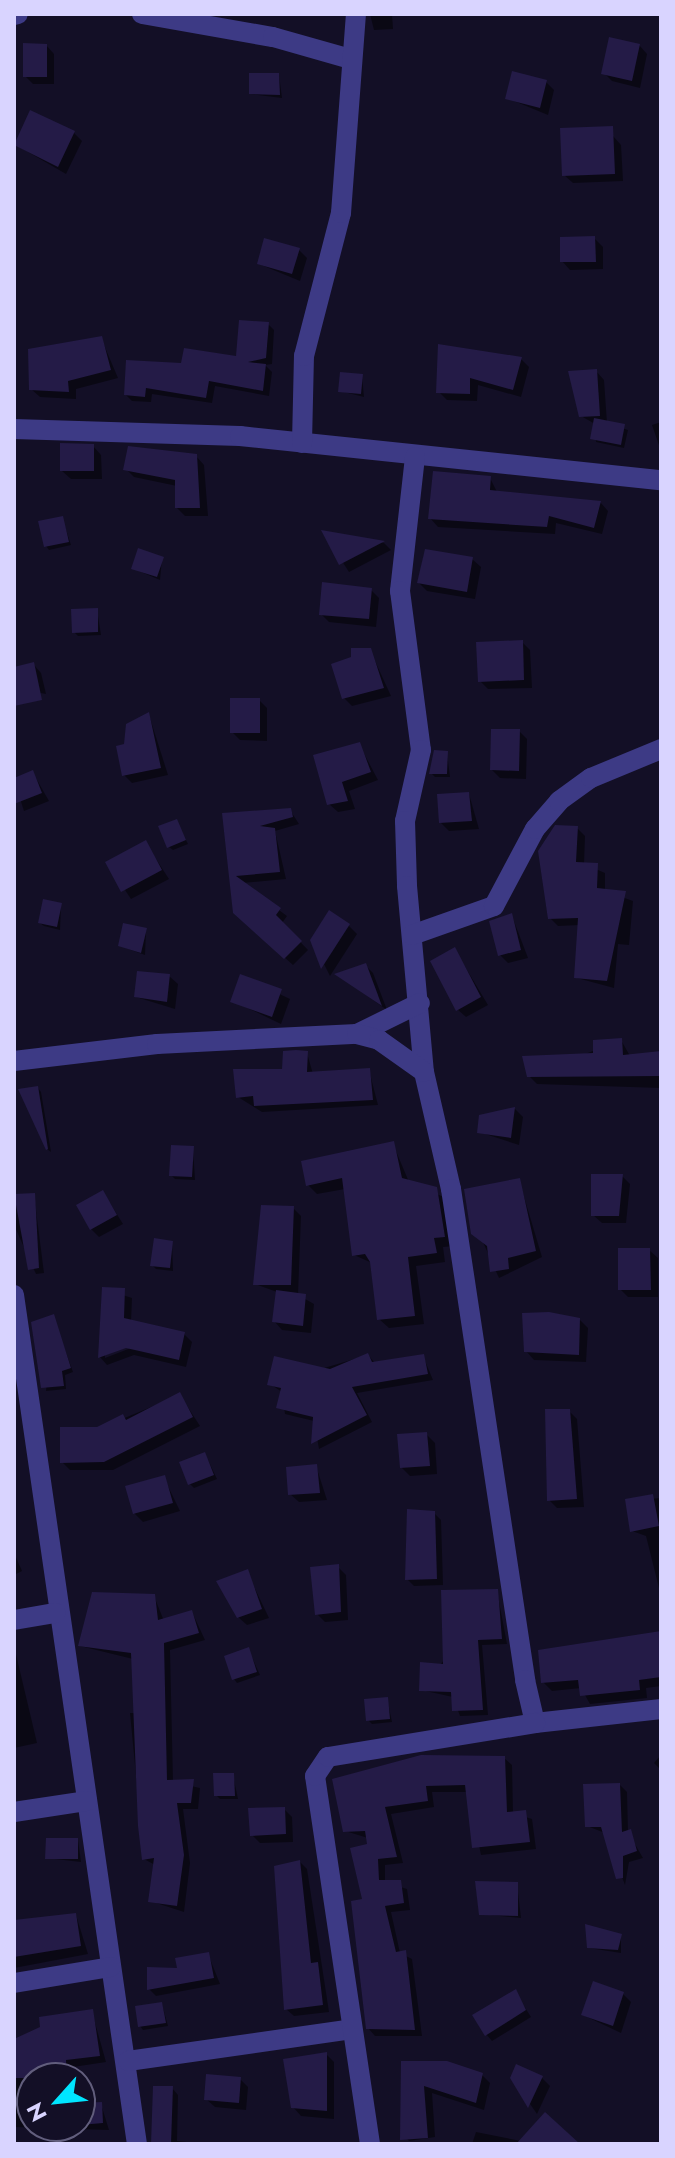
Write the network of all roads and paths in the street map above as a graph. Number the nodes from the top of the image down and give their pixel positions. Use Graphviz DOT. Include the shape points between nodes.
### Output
graph roads {
  1 [pos="142,14"];
  2 [pos="356,14"];
  3 [pos="351,59"];
  4 [pos="14,429"];
  5 [pos="302,443"];
  6 [pos="415,457"];
  7 [pos="661,480"];
  8 [pos="661,749"];
  9 [pos="412,935"];
  10 [pos="420,1003"];
  11 [pos="357,1034"];
  12 [pos="14,1061"];
  13 [pos="424,1072"];
  14 [pos="14,1295"];
  15 [pos="55,1613"];
  16 [pos="14,1620"];
  17 [pos="661,1709"];
  18 [pos="535,1723"];
  19 [pos="87,1801"];
  20 [pos="14,1812"];
  21 [pos="111,1967"];
  22 [pos="14,1983"];
  23 [pos="352,2029"];
  24 [pos="128,2061"];
  25 [pos="137,2144"];
  26 [pos="370,2144"];
  1 -- 3 [label="street" via="273,37"];
  2 -- 3 [label="street"];
  3 -- 5 [label="street" via="341,213 304,356"];
  4 -- 5 [label="street" via="169,431"];
  5 -- 6 [label="street"];
  6 -- 7 [label="street"];
  6 -- 9 [label="street" via="400,591 420,723 405,821"];
  8 -- 9 [label="street" via="591,778 559,801 494,906"];
  9 -- 10 [label="street"];
  10 -- 11 [label="street"];
  10 -- 13 [label="street"];
  11 -- 12 [label="street" via="157,1044"];
  11 -- 13 [label="street" via="379,1040"];
  13 -- 18 [label="street" via="451,1189"];
  14 -- 15 [label="street"];
  15 -- 16 [label="street"];
  15 -- 19 [label="street"];
  17 -- 18 [label="street"];
  18 -- 23 [label="street" via="328,1757 321,1765 315,1776"];
  19 -- 20 [label="street"];
  19 -- 21 [label="street"];
  21 -- 22 [label="street"];
  21 -- 24 [label="street"];
  23 -- 24 [label="street"];
  23 -- 26 [label="street"];
  24 -- 25 [label="street"];
}
